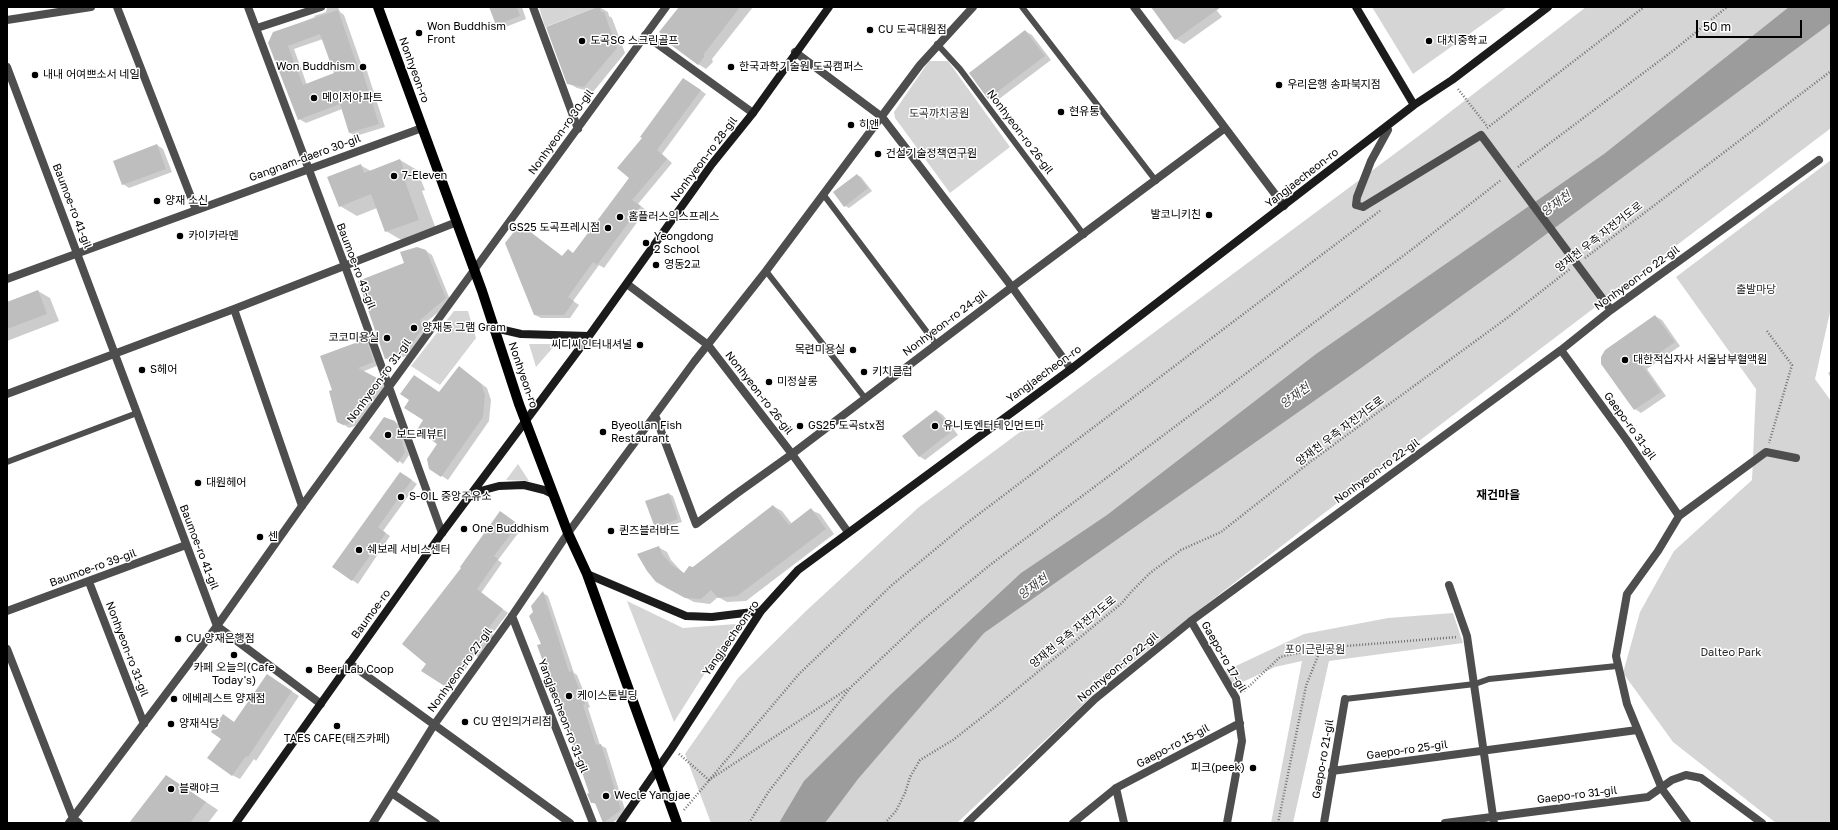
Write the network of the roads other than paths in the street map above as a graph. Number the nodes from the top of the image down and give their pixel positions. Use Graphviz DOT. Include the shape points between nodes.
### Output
graph roads {
  1 [pos="91,7"];
  2 [pos="117,7"];
  3 [pos="248,7"];
  4 [pos="320,7"];
  5 [pos="378,7"];
  6 [pos="533,7"];
  7 [pos="666,7"];
  8 [pos="829,7"];
  9 [pos="973,7"];
  10 [pos="1022,7"];
  11 [pos="1134,7"];
  12 [pos="1356,7"];
  13 [pos="1548,7"];
  14 [pos="7,20"];
  15 [pos="257,28"];
  16 [pos="645,35"];
  17 [pos="937,44"];
  18 [pos="795,52"];
  19 [pos="7,67"];
  20 [pos="1414,105"];
  21 [pos="753,113"];
  22 [pos="882,117"];
  23 [pos="422,128"];
  24 [pos="1225,128"];
  25 [pos="578,129"];
  26 [pos="1388,130"];
  27 [pos="1819,160"];
  28 [pos="308,169"];
  29 [pos="1156,182"];
  30 [pos="823,194"];
  31 [pos="1284,206"];
  32 [pos="196,210"];
  33 [pos="457,222"];
  34 [pos="1084,235"];
  35 [pos="78,252"];
  36 [pos="345,266"];
  37 [pos="474,270"];
  38 [pos="766,271"];
  39 [pos="7,279"];
  40 [pos="627,284"];
  41 [pos="1012,287"];
  42 [pos="234,309"];
  43 [pos="1612,310"];
  44 [pos="494,328"];
  45 [pos="589,336"];
  46 [pos="936,344"];
  47 [pos="708,345"];
  48 [pos="1561,350"];
  49 [pos="115,353"];
  50 [pos="1071,369"];
  51 [pos="389,387"];
  52 [pos="7,394"];
  53 [pos="865,398"];
  54 [pos="137,413"];
  55 [pos="655,415"];
  56 [pos="526,421"];
  57 [pos="792,454"];
  58 [pos="1796,458"];
  59 [pos="7,462"];
  60 [pos="554,495"];
  61 [pos="470,497"];
  62 [pos="302,506"];
  63 [pos="1679,516"];
  64 [pos="848,532"];
  65 [pos="442,533"];
  66 [pos="568,533"];
  67 [pos="186,545"];
  68 [pos="587,574"];
  69 [pos="89,582"];
  70 [pos="1450,584"];
  71 [pos="761,611"];
  72 [pos="7,612"];
  73 [pos="512,616"];
  74 [pos="1191,621"];
  75 [pos="217,626"];
  76 [pos="7,649"];
  77 [pos="349,663"];
  78 [pos="1617,666"];
  79 [pos="1475,684"];
  80 [pos="1345,699"];
  81 [pos="321,704"];
  82 [pos="1240,723"];
  83 [pos="144,724"];
  84 [pos="434,725"];
  85 [pos="1637,730"];
  86 [pos="1484,750"];
  87 [pos="1332,771"];
  88 [pos="1116,788"];
  89 [pos="1662,788"];
  90 [pos="393,794"];
  91 [pos="1493,820"];
  92 [pos="73,821"];
  93 [pos="676,821"];
  94 [pos="236,823"];
  95 [pos="373,823"];
  96 [pos="436,823"];
  97 [pos="570,823"];
  98 [pos="593,823"];
  99 [pos="620,823"];
  100 [pos="967,823"];
  101 [pos="1073,823"];
  102 [pos="1124,823"];
  103 [pos="1227,823"];
  104 [pos="1324,823"];
  105 [pos="1445,823"];
  106 [pos="1687,823"];
  107 [pos="1762,823"];
  1 -- 14 [label="street"];
  2 -- 32 [label="street"];
  3 -- 15 [label="street, Baumoe-ro 43-gil"];
  4 -- 15 [label="street"];
  5 -- 23 [label="main road, Nonhyeon-ro"];
  6 -- 25 [label="street"];
  7 -- 16 [label="street, Nonhyeon-ro 30-gil"];
  8 -- 18 [label="street, Nonhyeon-ro 28-gil"];
  9 -- 17 [label="street"];
  10 -- 29 [label="lane"];
  11 -- 24 [label="street"];
  12 -- 20 [label="street"];
  13 -- 20 [label="street, Yangjaecheon-ro" via="1452,80"];
  15 -- 28 [label="street, Baumoe-ro 43-gil"];
  16 -- 21 [label="street"];
  16 -- 25 [label="street, Nonhyeon-ro 30-gil"];
  17 -- 22 [label="street"];
  17 -- 34 [label="lane, Nonhyeon-ro 26-gil" via="960,69"];
  18 -- 21 [label="street, Nonhyeon-ro 28-gil"];
  18 -- 22 [label="street"];
  19 -- 35 [label="street, Baumoe-ro 41-gil"];
  20 -- 31 [label="street, Yangjaecheon-ro"];
  21 -- 40 [label="street, Nonhyeon-ro 28-gil" via="712,164"];
  22 -- 30 [label="street"];
  22 -- 41 [label="street"];
  23 -- 28 [label="street, Gangnam-daero 30-gil"];
  23 -- 33 [label="main road, Nonhyeon-ro"];
  24 -- 29 [label="street, Nonhyeon-ro 24-gil"];
  24 -- 31 [label="street"];
  25 -- 37 [label="street, Nonhyeon-ro 30-gil"];
  26 -- 43 [label="street" via="1371,161 1356,205 1363,207 1481,135"];
  27 -- 43 [label="street, Nonhyeon-ro 22-gil"];
  28 -- 32 [label="street, Gangnam-daero 30-gil"];
  28 -- 36 [label="street, Baumoe-ro 43-gil"];
  29 -- 34 [label="street, Nonhyeon-ro 24-gil"];
  30 -- 38 [label="street"];
  30 -- 46 [label="lane"];
  31 -- 50 [label="street, Yangjaecheon-ro"];
  32 -- 35 [label="street, Gangnam-daero 30-gil"];
  33 -- 36 [label="street"];
  33 -- 37 [label="main road, Nonhyeon-ro"];
  34 -- 41 [label="street, Nonhyeon-ro 24-gil"];
  35 -- 39 [label="street, Gangnam-daero 30-gil"];
  35 -- 49 [label="street, Baumoe-ro 41-gil"];
  36 -- 42 [label="street"];
  36 -- 51 [label="street, Baumoe-ro 43-gil"];
  37 -- 44 [label="main road, Nonhyeon-ro"];
  37 -- 51 [label="street, Nonhyeon-ro 31-gil"];
  38 -- 47 [label="street"];
  38 -- 53 [label="lane"];
  40 -- 45 [label="street, Nonhyeon-ro 28-gil"];
  40 -- 47 [label="street, Nonhyeon-ro 26-gil"];
  41 -- 46 [label="street, Nonhyeon-ro 24-gil"];
  41 -- 50 [label="street"];
  42 -- 49 [label="street"];
  42 -- 62 [label="street"];
  43 -- 48 [label="street, Nonhyeon-ro 22-gil"];
  44 -- 45 [label="street" via="521,334"];
  44 -- 56 [label="main road, Nonhyeon-ro"];
  45 -- 56 [label="street, Nonhyeon-ro 28-gil"];
  46 -- 53 [label="street, Nonhyeon-ro 24-gil"];
  47 -- 55 [label="street"];
  47 -- 57 [label="street, Nonhyeon-ro 26-gil"];
  48 -- 63 [label="street, Gaepo-ro 31-gil"];
  48 -- 74 [label="street, Nonhyeon-ro 22-gil"];
  49 -- 52 [label="street"];
  49 -- 54 [label="street, Baumoe-ro 41-gil"];
  50 -- 64 [label="street, Yangjaecheon-ro"];
  51 -- 62 [label="street, Nonhyeon-ro 31-gil"];
  51 -- 65 [label="street, Baumoe-ro 43-gil"];
  53 -- 57 [label="street, Nonhyeon-ro 24-gil"];
  54 -- 59 [label="lane"];
  54 -- 67 [label="street, Baumoe-ro 41-gil"];
  55 -- 57 [label="street, Nonhyeon-ro 24-gil" via="696,524"];
  55 -- 66 [label="street"];
  56 -- 60 [label="main road, Nonhyeon-ro"];
  56 -- 61 [label="street, Baumoe-ro"];
  57 -- 64 [label="street, Nonhyeon-ro 26-gil"];
  58 -- 63 [label="street" via="1766,452"];
  60 -- 61 [label="street" via="524,485 499,486"];
  60 -- 66 [label="main road, Nonhyeon-ro"];
  61 -- 65 [label="street, Baumoe-ro"];
  62 -- 75 [label="street, Nonhyeon-ro 31-gil"];
  63 -- 78 [label="street" via="1627,594 1616,656"];
  64 -- 71 [label="street, Yangjaecheon-ro" via="798,570"];
  65 -- 77 [label="street, Baumoe-ro"];
  66 -- 68 [label="main road, Nonhyeon-ro"];
  66 -- 73 [label="street, Nonhyeon-ro 27-gil"];
  67 -- 69 [label="street, Baumoe-ro 39-gil"];
  67 -- 75 [label="street, Baumoe-ro 41-gil"];
  68 -- 71 [label="street" via="686,616 712,617"];
  68 -- 93 [label="main road, Nonhyeon-ro"];
  69 -- 72 [label="street, Baumoe-ro 39-gil"];
  69 -- 83 [label="street, Nonhyeon-ro 31-gil"];
  70 -- 79 [label="street" via="1467,636"];
  71 -- 99 [label="street, Yangjaecheon-ro"];
  73 -- 84 [label="street, Nonhyeon-ro 27-gil"];
  73 -- 98 [label="street, Yangjaecheon-ro 31-gil"];
  74 -- 82 [label="street, Gaepo-ro 17-gil" via="1236,698"];
  74 -- 100 [label="street, Nonhyeon-ro 22-gil" via="1095,699"];
  75 -- 81 [label="street"];
  75 -- 83 [label="street, Nonhyeon-ro 31-gil"];
  76 -- 92 [label="street"];
  77 -- 81 [label="street, Baumoe-ro"];
  77 -- 84 [label="street"];
  78 -- 79 [label="lane" via="1489,679"];
  78 -- 85 [label="street"];
  79 -- 80 [label="lane"];
  79 -- 86 [label="street"];
  80 -- 87 [label="street, Gaepo-ro 21-gil"];
  81 -- 94 [label="street, Baumoe-ro"];
  82 -- 88 [label="street, Gaepo-ro 15-gil"];
  82 -- 103 [label="street, Gaepo-ro 17-gil" via="1242,741"];
  83 -- 92 [label="street, Nonhyeon-ro 31-gil"];
  84 -- 90 [label="street, Nonhyeon-ro 27-gil"];
  84 -- 97 [label="street"];
  85 -- 86 [label="street"];
  85 -- 89 [label="street"];
  86 -- 87 [label="street, Gaepo-ro 25-gil"];
  86 -- 91 [label="street"];
  87 -- 104 [label="street, Gaepo-ro 21-gil"];
  88 -- 101 [label="street, Gaepo-ro 15-gil"];
  88 -- 102 [label="street"];
  89 -- 91 [label="street, Gaepo-ro 31-gil" via="1648,798"];
  89 -- 106 [label="street"];
  89 -- 107 [label="street, Gaepo-ro 31-gil" via="1672,780 1686,775 1701,778"];
  90 -- 95 [label="street, Nonhyeon-ro 27-gil"];
  90 -- 96 [label="street"];
  91 -- 105 [label="street"];
}
